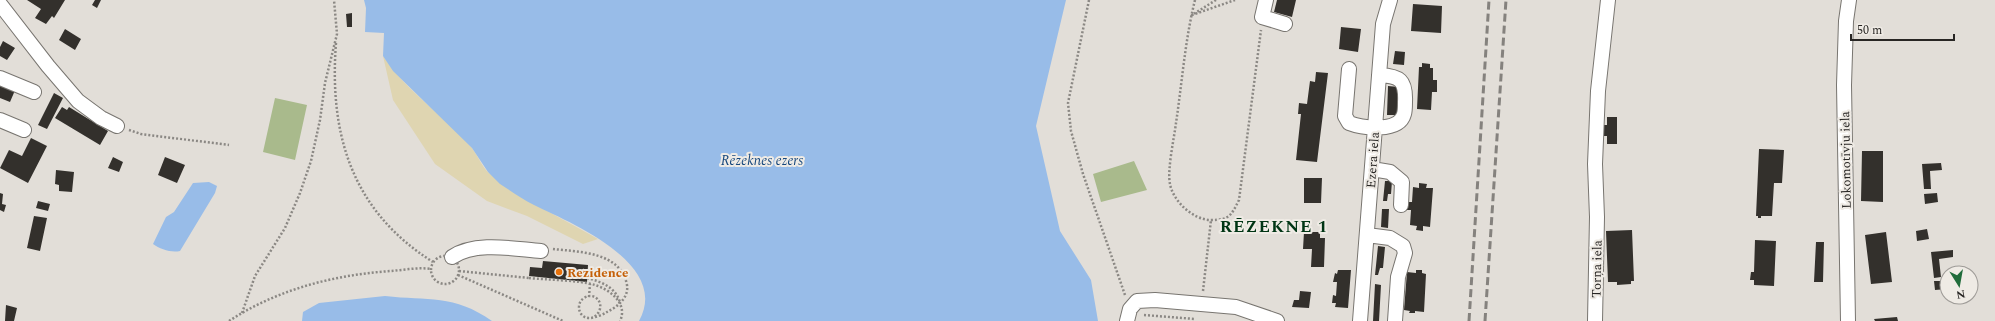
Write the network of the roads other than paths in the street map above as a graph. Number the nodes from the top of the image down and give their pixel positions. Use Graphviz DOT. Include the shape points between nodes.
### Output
graph roads {
  1 [pos="1266,0"];
  2 [pos="1390,0"];
  3 [pos="1608,0"];
  4 [pos="1850,0"];
  5 [pos="0,4"];
  6 [pos="1285,24"];
  7 [pos="1348,69"];
  8 [pos="1379,75"];
  9 [pos="0,78"];
  10 [pos="34,92"];
  11 [pos="0,120"];
  12 [pos="117,126"];
  13 [pos="1375,127"];
  14 [pos="24,130"];
  15 [pos="1372,169"];
  16 [pos="1401,205"];
  17 [pos="1367,235"];
  18 [pos="541,251"];
  19 [pos="452,257"];
  20 [pos="1133,315"];
  21 [pos="1277,321"];
  22 [pos="1360,321"];
  23 [pos="1395,321"];
  24 [pos="1595,321"];
  25 [pos="1848,321"];
  1 -- 6 [label="street" via="1262,17"];
  2 -- 8 [label="street, Ezera iela" via="1383,24"];
  3 -- 24 [label="street, Torņa iela" via="1598,91 1595,164"];
  4 -- 25 [label="street, Lokomotīvju iela" via="1846,21 1844,85"];
  5 -- 12 [label="street" via="78,101"];
  7 -- 13 [label="street" via="1345,116 1349,123 1354,125"];
  8 -- 13 [label="street, Ezera iela"];
  8 -- 13 [label="street" via="1393,76 1403,83 1406,89 1404,115 1399,122 1389,127"];
  9 -- 10 [label="street"];
  11 -- 14 [label="street"];
  13 -- 15 [label="street, Ezera iela"];
  15 -- 16 [label="street" via="1390,172 1402,182"];
  15 -- 17 [label="street, Ezera iela"];
  17 -- 22 [label="street, Ezera iela"];
  17 -- 23 [label="street" via="1390,238 1403,246 1405,253 1398,277"];
  18 -- 19 [label="street" via="480,248"];
  20 -- 21 [label="street" via="1138,301 1155,300 1236,307"];
}
